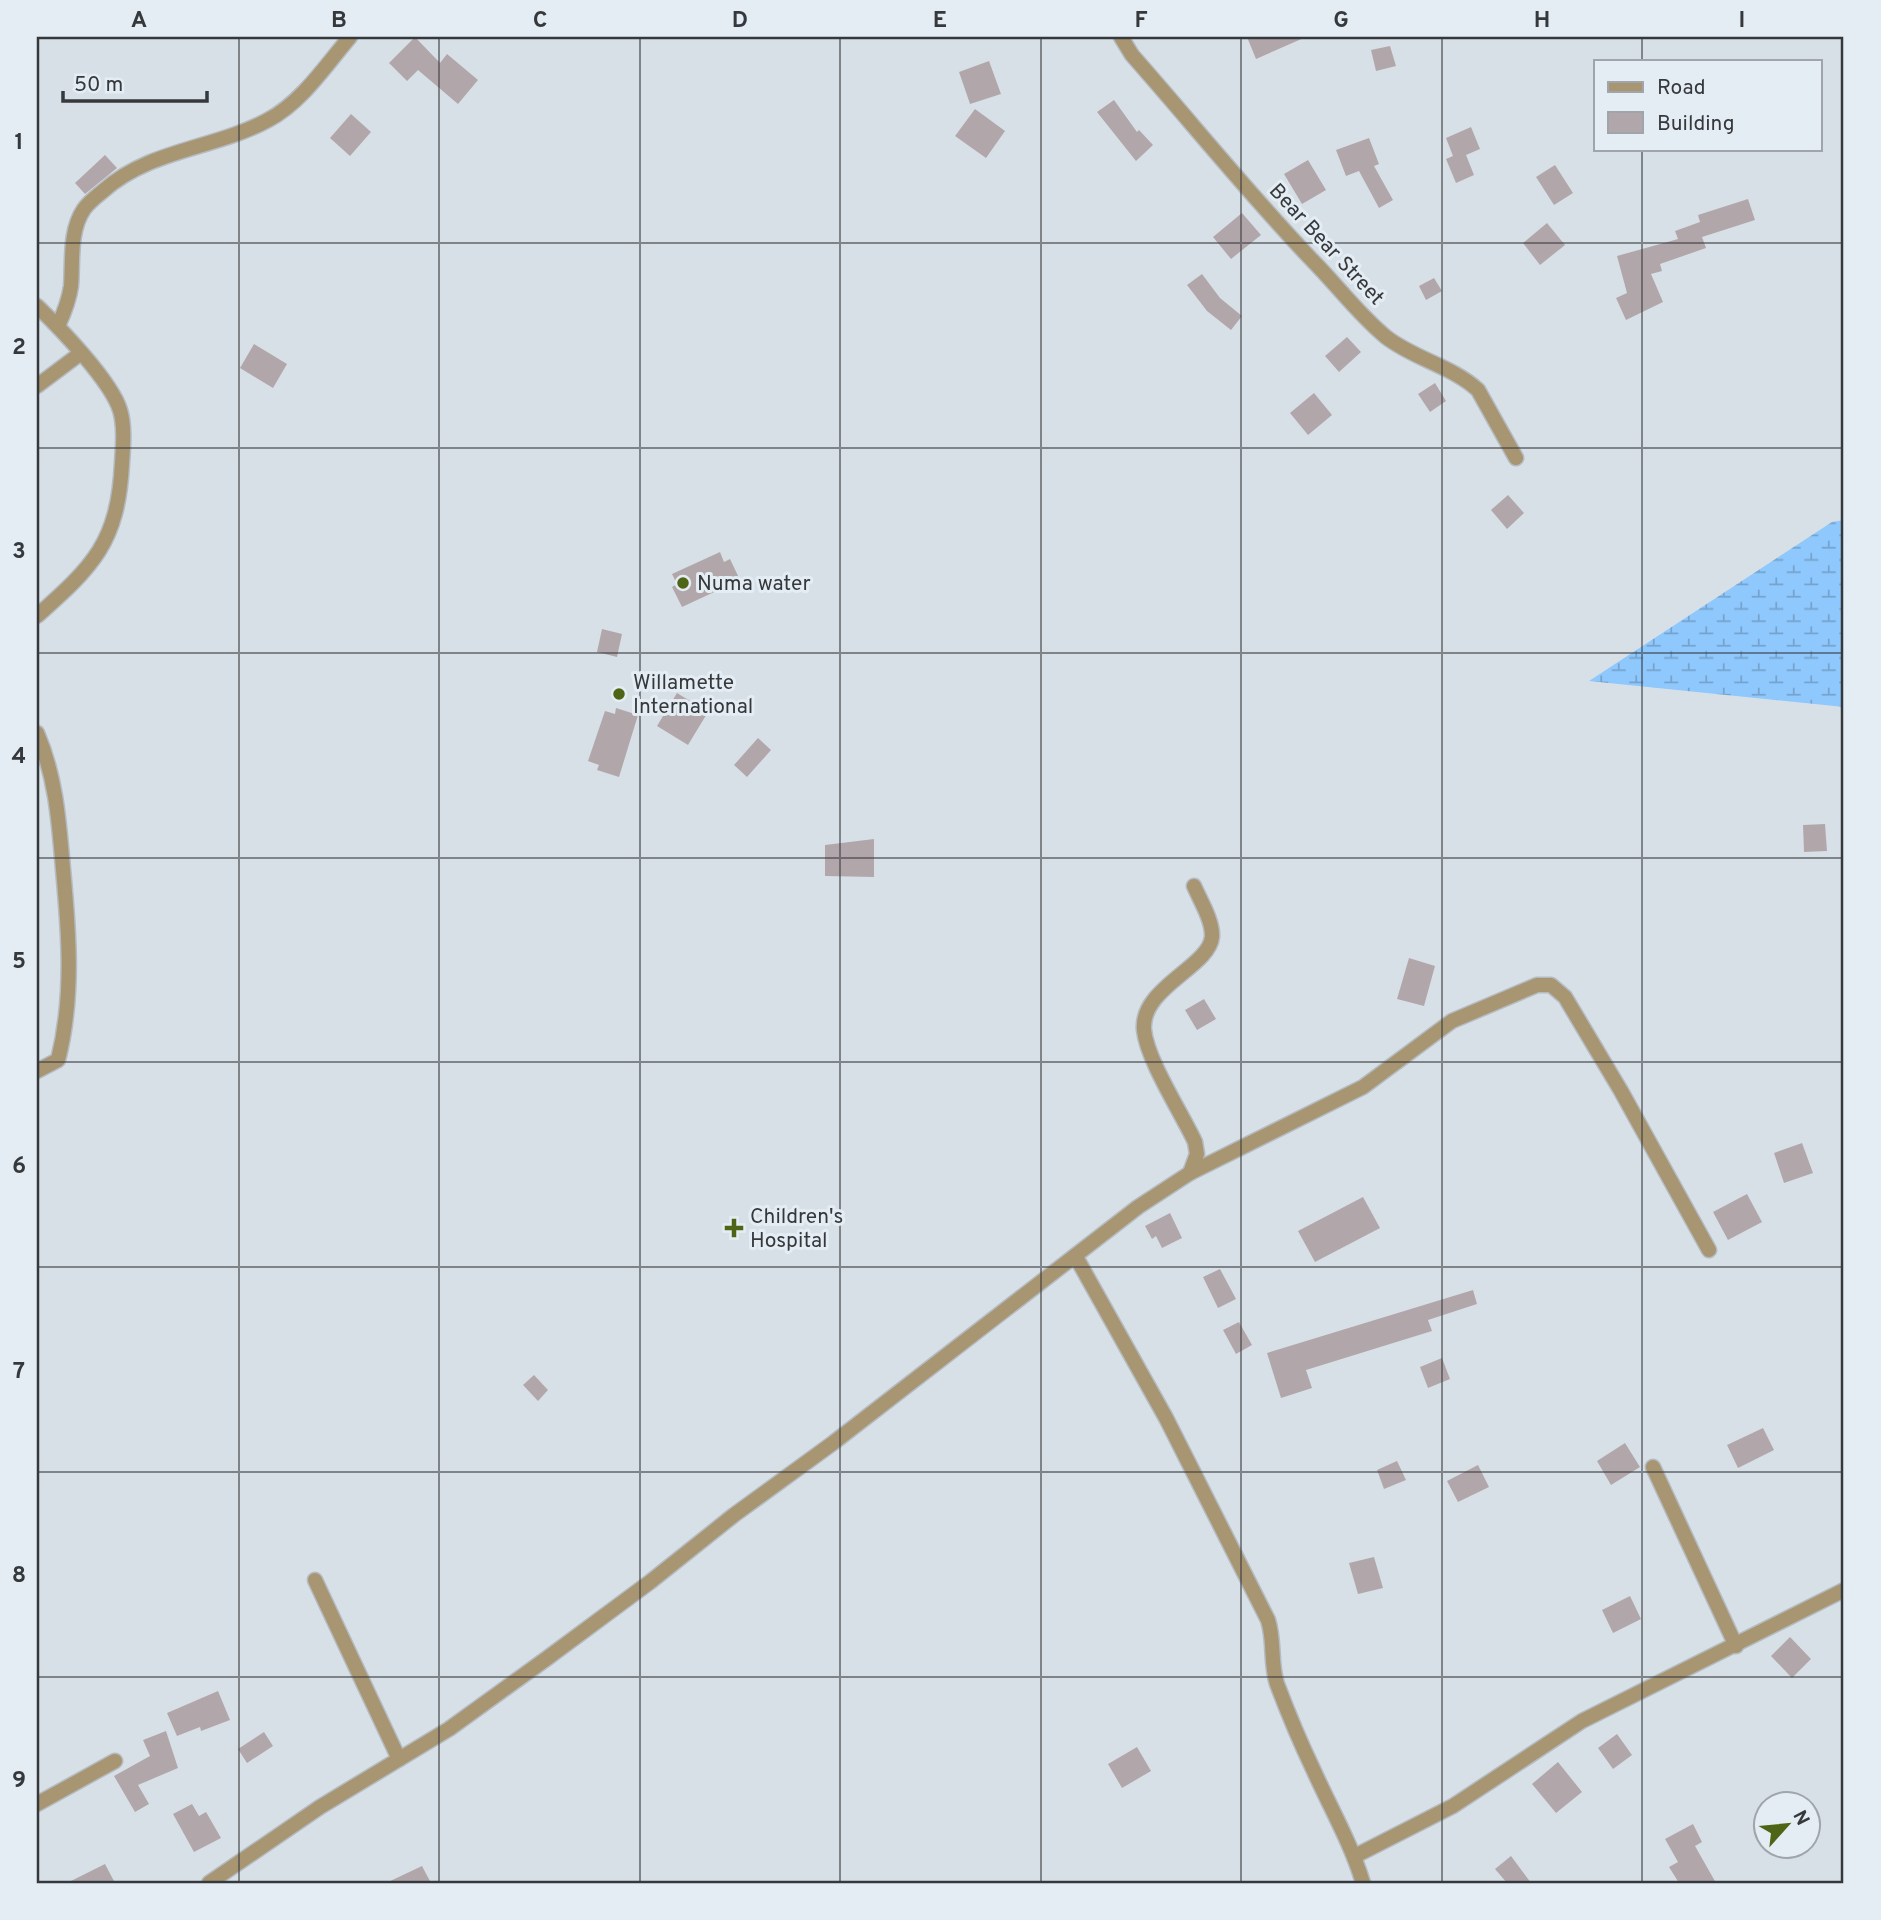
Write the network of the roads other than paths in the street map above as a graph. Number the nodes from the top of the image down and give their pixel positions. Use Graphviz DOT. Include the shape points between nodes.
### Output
graph roads {
  1 [pos="350,37"];
  2 [pos="1121,37"];
  3 [pos="37,306"];
  4 [pos="58,327"];
  5 [pos="81,354"];
  6 [pos="37,386"];
  7 [pos="1516,458"];
  8 [pos="37,616"];
  9 [pos="37,733"];
  10 [pos="1195,886"];
  11 [pos="37,1070"];
  12 [pos="1190,1173"];
  13 [pos="1709,1251"];
  14 [pos="1076,1257"];
  15 [pos="1653,1467"];
  16 [pos="315,1580"];
  17 [pos="1844,1590"];
  18 [pos="1736,1646"];
  19 [pos="399,1759"];
  20 [pos="115,1761"];
  21 [pos="37,1804"];
  22 [pos="1355,1856"];
  23 [pos="227,1878"];
  24 [pos="209,1883"];
  25 [pos="1363,1883"];
  1 -- 4 [label="street" via="298,97 270,119 132,169 85,207 76,224 71,288"];
  2 -- 7 [label="street, Bear Bear Street" via="1221,160 1342,294 1385,336 1478,390"];
  3 -- 4 [label="street"];
  4 -- 5 [label="street"];
  5 -- 6 [label="street"];
  5 -- 8 [label="street" via="121,412 121,480 107,538 93,563"];
  9 -- 11 [label="street" via="49,760 58,806 70,992 58,1060"];
  10 -- 12 [label="street" via="1212,938 1204,953 1151,1006 1144,1028 1147,1049 1195,1142 1197,1154"];
  12 -- 13 [label="street" via="1363,1087 1452,1021 1537,985 1551,985 1566,997"];
  12 -- 14 [label="street"];
  14 -- 19 [label="street" via="650,1582 449,1729"];
  14 -- 22 [label="street" via="1172,1430 1268,1620 1272,1668"];
  15 -- 18 [label="street"];
  16 -- 19 [label="street"];
  17 -- 18 [label="street"];
  18 -- 22 [label="street" via="1571,1728 1479,1790"];
  19 -- 23 [label="street" via="320,1807"];
  20 -- 21 [label="street"];
  22 -- 25 [label="street"];
  23 -- 24 [label="street"];
}
